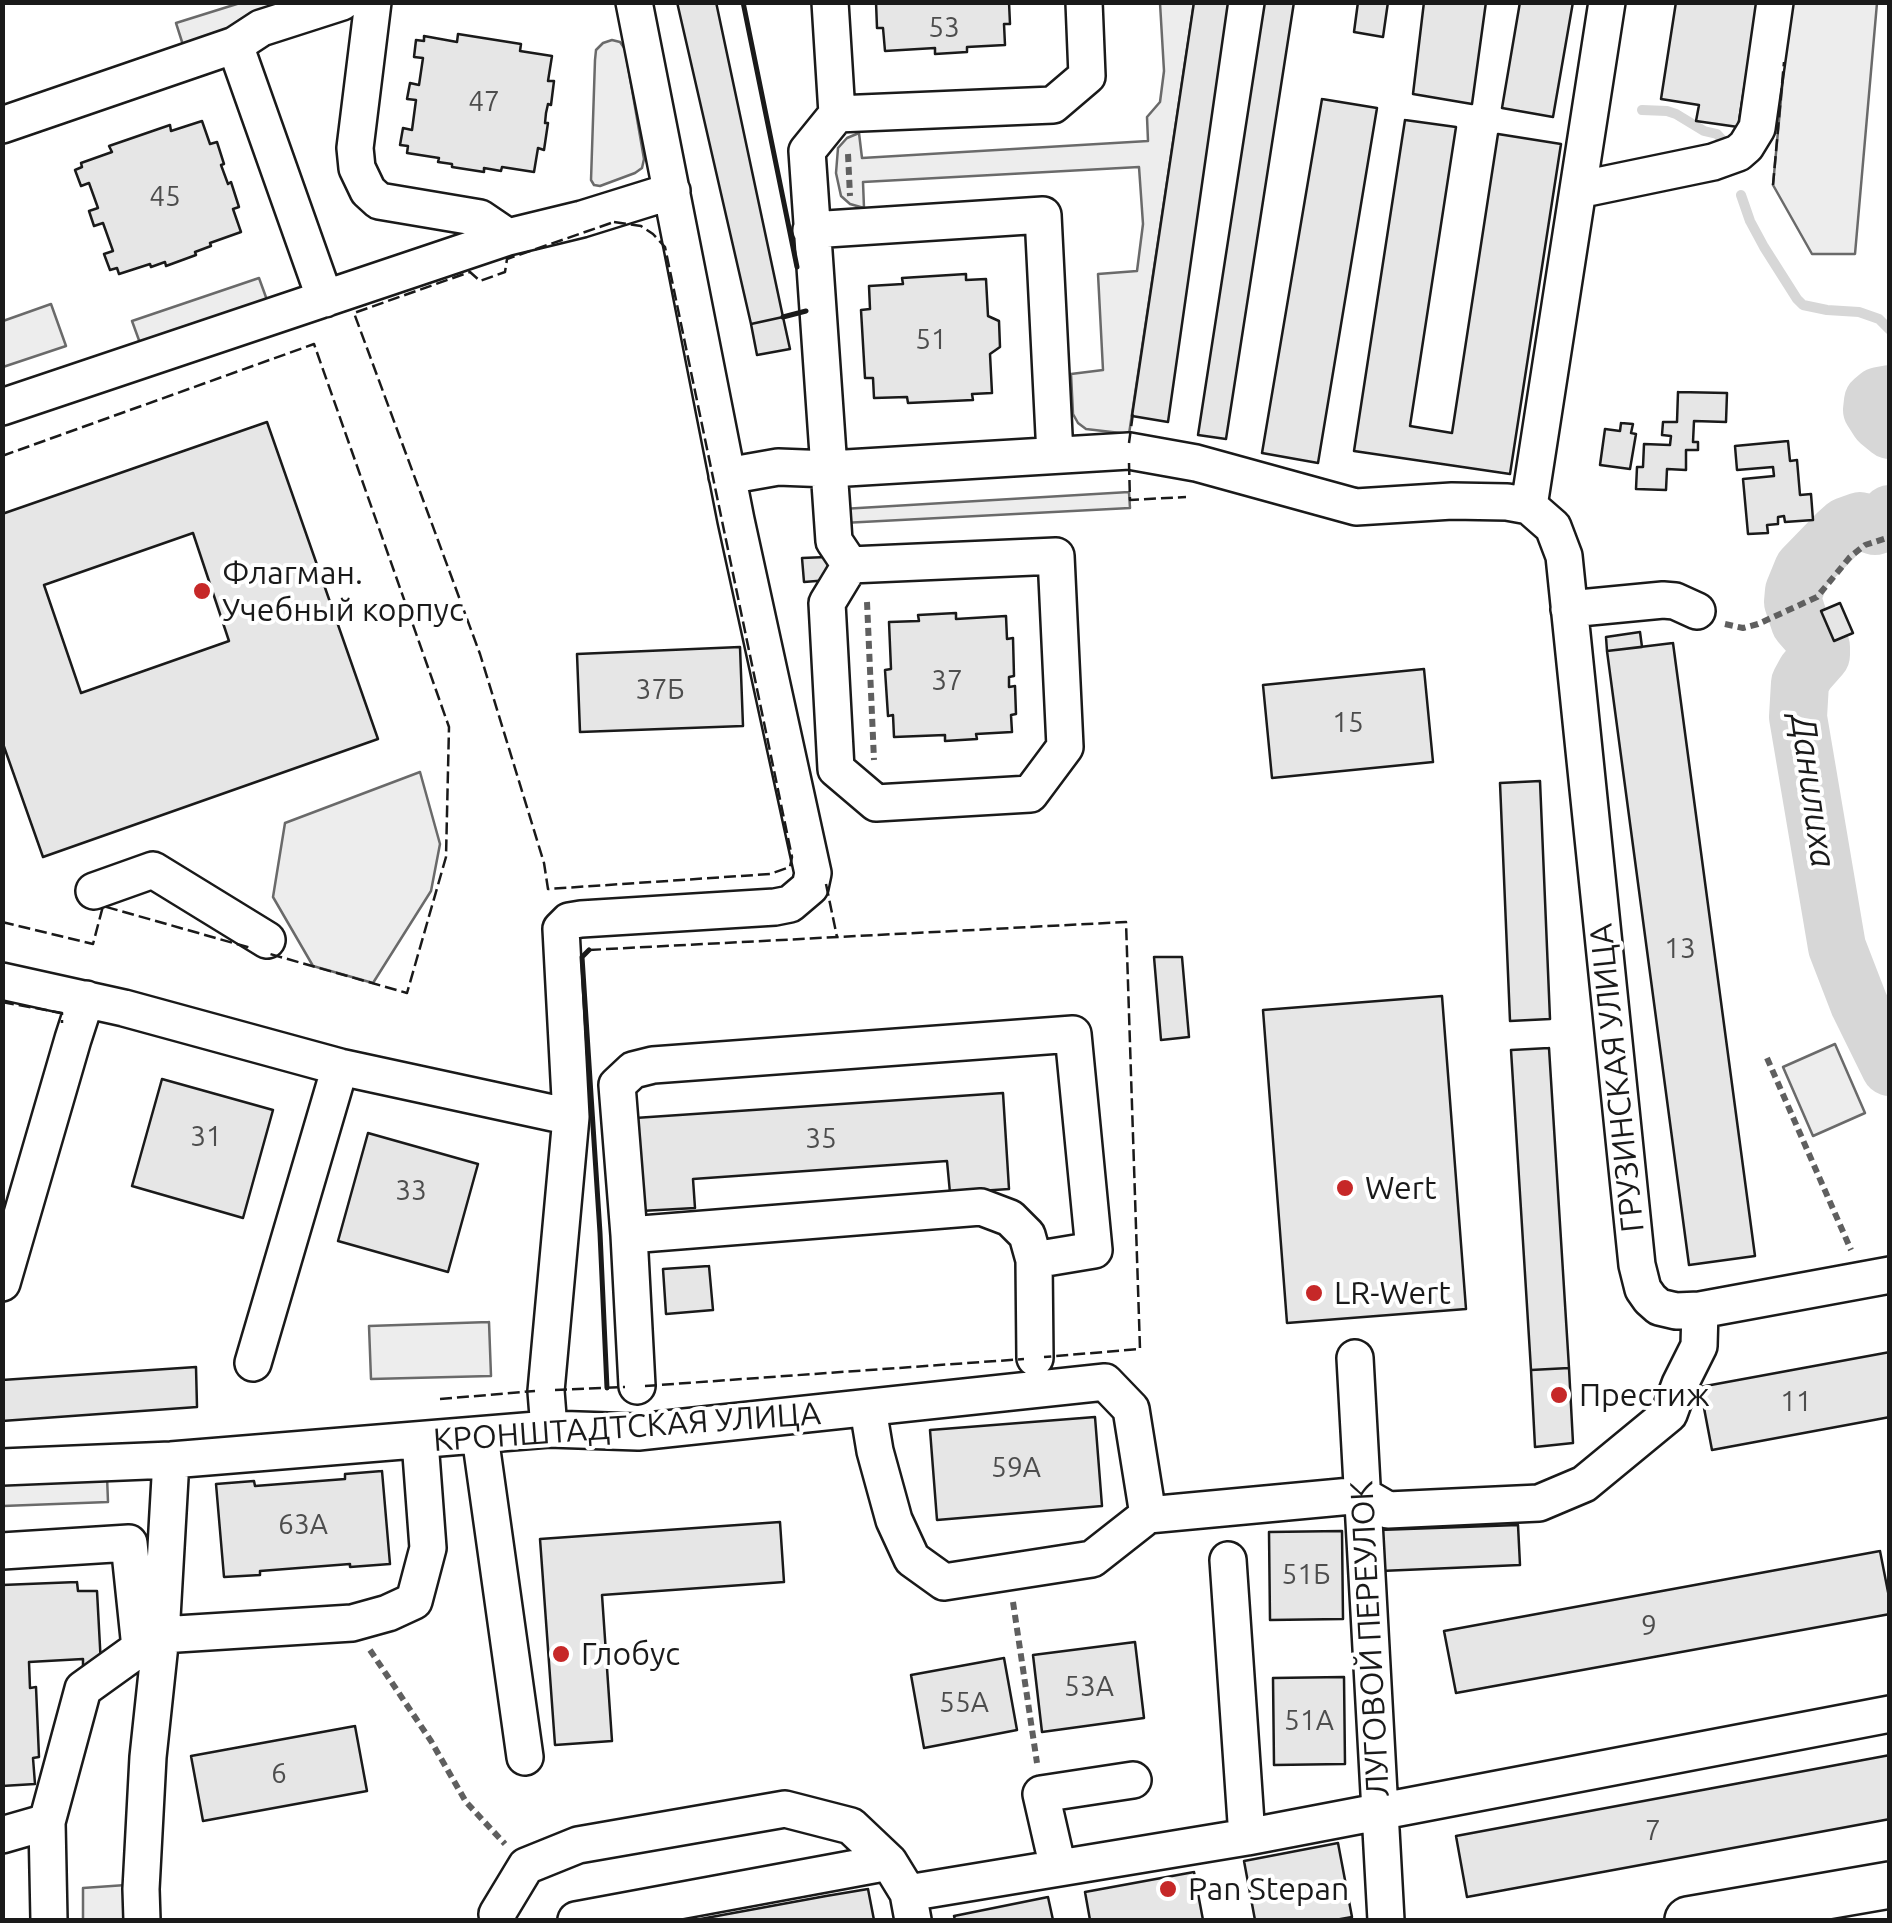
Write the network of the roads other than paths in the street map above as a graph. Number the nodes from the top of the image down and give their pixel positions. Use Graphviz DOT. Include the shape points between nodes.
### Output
graph roads {
  1 [pos="342,2"];
  2 [pos="374,2"];
  3 [pos="622,2"];
  4 [pos="830,2"];
  5 [pos="1084,2"];
  6 [pos="1607,2"];
  7 [pos="1775,2"];
  8 [pos="634,3"];
  9 [pos="235,45"];
  10 [pos="843,114"];
  11 [pos="2,126"];
  12 [pos="672,190"];
  13 [pos="1578,190"];
  14 [pos="812,230"];
  15 [pos="508,238"];
  16 [pos="325,300"];
  17 [pos="2,407"];
  18 [pos="1055,455"];
  19 [pos="830,468"];
  20 [pos="727,476"];
  21 [pos="1530,506"];
  22 [pos="858,565"];
  23 [pos="1569,609"];
  24 [pos="1697,611"];
  25 [pos="94,891"];
  26 [pos="267,940"];
  27 [pos="2,981"];
  28 [pos="86,999"];
  29 [pos="340,1066"];
  30 [pos="571,1117"];
  31 [pos="629,1234"];
  32 [pos="1034,1260"];
  33 [pos="1882,1276"];
  34 [pos="2,1284"];
  35 [pos="1700,1310"];
  36 [pos="1034,1358"];
  37 [pos="1354,1358"];
  38 [pos="254,1364"];
  39 [pos="636,1386"];
  40 [pos="868,1409"];
  41 [pos="550,1429"];
  42 [pos="480,1436"];
  43 [pos="420,1441"];
  44 [pos="171,1460"];
  45 [pos="2,1467"];
  46 [pos="1362,1495"];
  47 [pos="1148,1515"];
  48 [pos="2,1551"];
  49 [pos="1228,1560"];
  50 [pos="161,1635"];
  51 [pos="1890,1714"];
  52 [pos="526,1757"];
  53 [pos="1133,1780"];
  54 [pos="1380,1813"];
  55 [pos="47,1822"];
  56 [pos="2,1835"];
  57 [pos="1248,1838"];
  58 [pos="888,1862"];
  59 [pos="1058,1868"];
  60 [pos="1890,1885"];
  61 [pos="910,1906"];
  62 [pos="1890,1908"];
  63 [pos="49,1920"];
  64 [pos="142,1920"];
  65 [pos="498,1920"];
  66 [pos="576,1920"];
  67 [pos="1386,1920"];
  68 [pos="1688,1920"];
  69 [pos="1808,1920"];
  1 -- 9 [label="street" via="261,28"];
  2 -- 15 [label="street" via="355,148 368,191 379,200 480,218"];
  3 -- 8 [label="street"];
  4 -- 10 [label="street"];
  5 -- 10 [label="street" via="1088,76 1053,105"];
  6 -- 13 [label="street"];
  7 -- 13 [label="street" via="1757,128 1746,146 1713,162"];
  8 -- 12 [label="street"];
  9 -- 11 [label="street"];
  9 -- 16 [label="street"];
  10 -- 14 [label="street" via="807,152"];
  12 -- 15 [label="street"];
  12 -- 20 [label="street"];
  13 -- 21 [label="street"];
  14 -- 18 [label="street" via="1043,215"];
  14 -- 19 [label="street"];
  15 -- 16 [label="street"];
  16 -- 17 [label="street"];
  18 -- 19 [label="street"];
  18 -- 21 [label="street" via="1129,451 1356,508 1452,501"];
  19 -- 20 [label="street" via="778,467"];
  19 -- 22 [label="street" via="834,541"];
  20 -- 30 [label="street" via="813,873 810,886 776,907 581,919 561,929"];
  21 -- 23 [label="street" via="1561,543"];
  22 -- 22 [label="street" via="827,602 836,769 876,804 1030,794 1066,747 1056,556"];
  23 -- 24 [label="street" via="1663,600"];
  23 -- 35 [label="street, ГРУЗИНСКАЯ УЛИЦА" via="1637,1265 1659,1307"];
  25 -- 26 [label="street" via="153,870"];
  27 -- 28 [label="street"];
  28 -- 29 [label="street"];
  28 -- 34 [label="street"];
  29 -- 30 [label="street"];
  29 -- 38 [label="street"];
  30 -- 41 [label="street" via="546,1390"];
  31 -- 32 [label="street" via="980,1207 1010,1218 1027,1235"];
  31 -- 32 [label="street" via="616,1085 633,1070 1073,1034 1094,1250"];
  31 -- 39 [label="street"];
  32 -- 36 [label="street"];
  33 -- 35 [label="street, ГРУЗИНСКАЯ УЛИЦА"];
  35 -- 46 [label="street" via="1699,1346 1669,1414 1584,1484 1520,1504 1388,1510"];
  37 -- 46 [label="street, ЛУГОВОЙ ПЕРЕУЛОК"];
  40 -- 41 [label="street, КРОНШТАДТСКАЯ УЛИЦА" via="638,1432"];
  40 -- 47 [label="street, КРОНШТАДТСКАЯ УЛИЦА" via="1105,1382 1131,1409"];
  40 -- 47 [label="street" via="894,1520 912,1559 944,1582 1092,1558"];
  41 -- 42 [label="street, КРОНШТАДТСКАЯ УЛИЦА"];
  42 -- 43 [label="street, КРОНШТАДТСКАЯ УЛИЦА"];
  42 -- 52 [label="street"];
  43 -- 44 [label="street, КРОНШТАДТСКАЯ УЛИЦА"];
  43 -- 50 [label="street" via="428,1548 414,1600 352,1622"];
  44 -- 45 [label="street, КРОНШТАДТСКАЯ УЛИЦА"];
  44 -- 50 [label="street"];
  46 -- 47 [label="street"];
  46 -- 54 [label="street, ЛУГОВОЙ ПЕРЕУЛОК"];
  48 -- 55 [label="street" via="129,1543 140,1648 83,1690"];
  49 -- 57 [label="street"];
  50 -- 64 [label="street"];
  51 -- 54 [label="street"];
  53 -- 59 [label="street" via="1042,1794"];
  54 -- 57 [label="street"];
  54 -- 67 [label="street, ЛУГОВОЙ ПЕРЕУЛОК"];
  55 -- 56 [label="street"];
  55 -- 63 [label="street"];
  57 -- 59 [label="street"];
  58 -- 61 [label="street"];
  58 -- 65 [label="street" via="851,1826 785,1808 578,1845 526,1866"];
  58 -- 66 [label="street"];
  59 -- 61 [label="street"];
  60 -- 68 [label="main road"];
  62 -- 69 [label="main road"];
}
